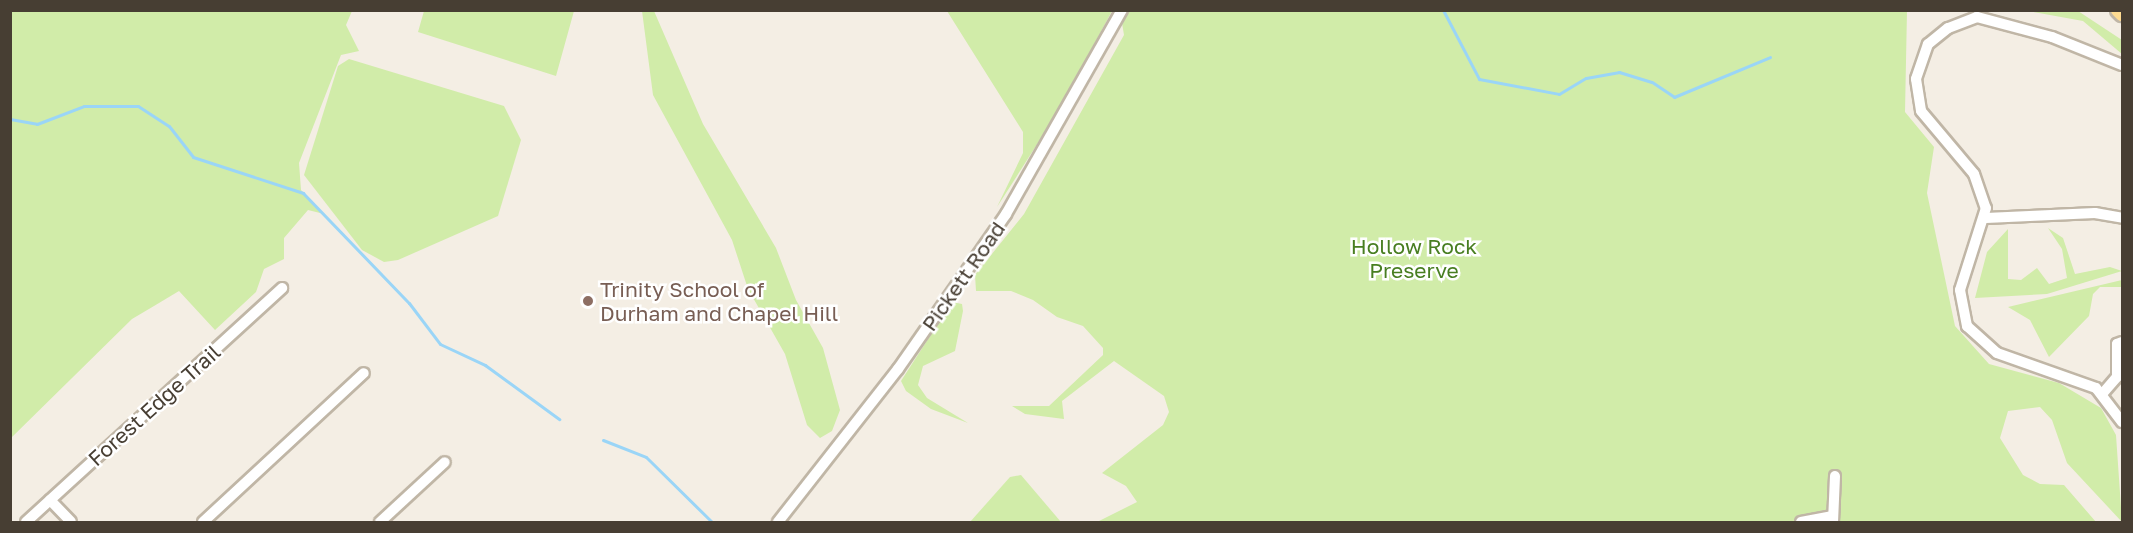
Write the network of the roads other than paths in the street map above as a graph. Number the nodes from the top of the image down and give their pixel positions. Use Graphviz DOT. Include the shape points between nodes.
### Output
graph roads {
  1 [pos="1122,10"];
  2 [pos="2118,10"];
  3 [pos="2122,14"];
  4 [pos="2122,65"];
  5 [pos="2122,218"];
  6 [pos="1986,219"];
  7 [pos="282,288"];
  8 [pos="2122,342"];
  9 [pos="364,374"];
  10 [pos="2103,393"];
  11 [pos="2122,422"];
  12 [pos="445,462"];
  13 [pos="1835,476"];
  14 [pos="50,500"];
  15 [pos="1832,519"];
  16 [pos="26,522"];
  17 [pos="71,522"];
  18 [pos="203,522"];
  19 [pos="380,522"];
  20 [pos="778,522"];
  21 [pos="1801,522"];
  1 -- 20 [label="street, Pickett Road" via="1006,214 898,369"];
  2 -- 3 [label="main road"];
  4 -- 6 [label="street" via="2080,46 1985,17 1959,23 1928,44 1916,79 1919,105 1974,174"];
  5 -- 6 [label="street" via="2094,213"];
  6 -- 10 [label="street" via="1960,290 1967,326 1997,353"];
  7 -- 14 [label="street, Forest Edge Trail"];
  8 -- 10 [label="street" via="2117,344 2116,377"];
  9 -- 18 [label="street"];
  10 -- 11 [label="street"];
  12 -- 19 [label="street"];
  13 -- 15 [label="street"];
  14 -- 16 [label="street, Forest Edge Trail"];
  14 -- 17 [label="street"];
  15 -- 21 [label="street"];
}
